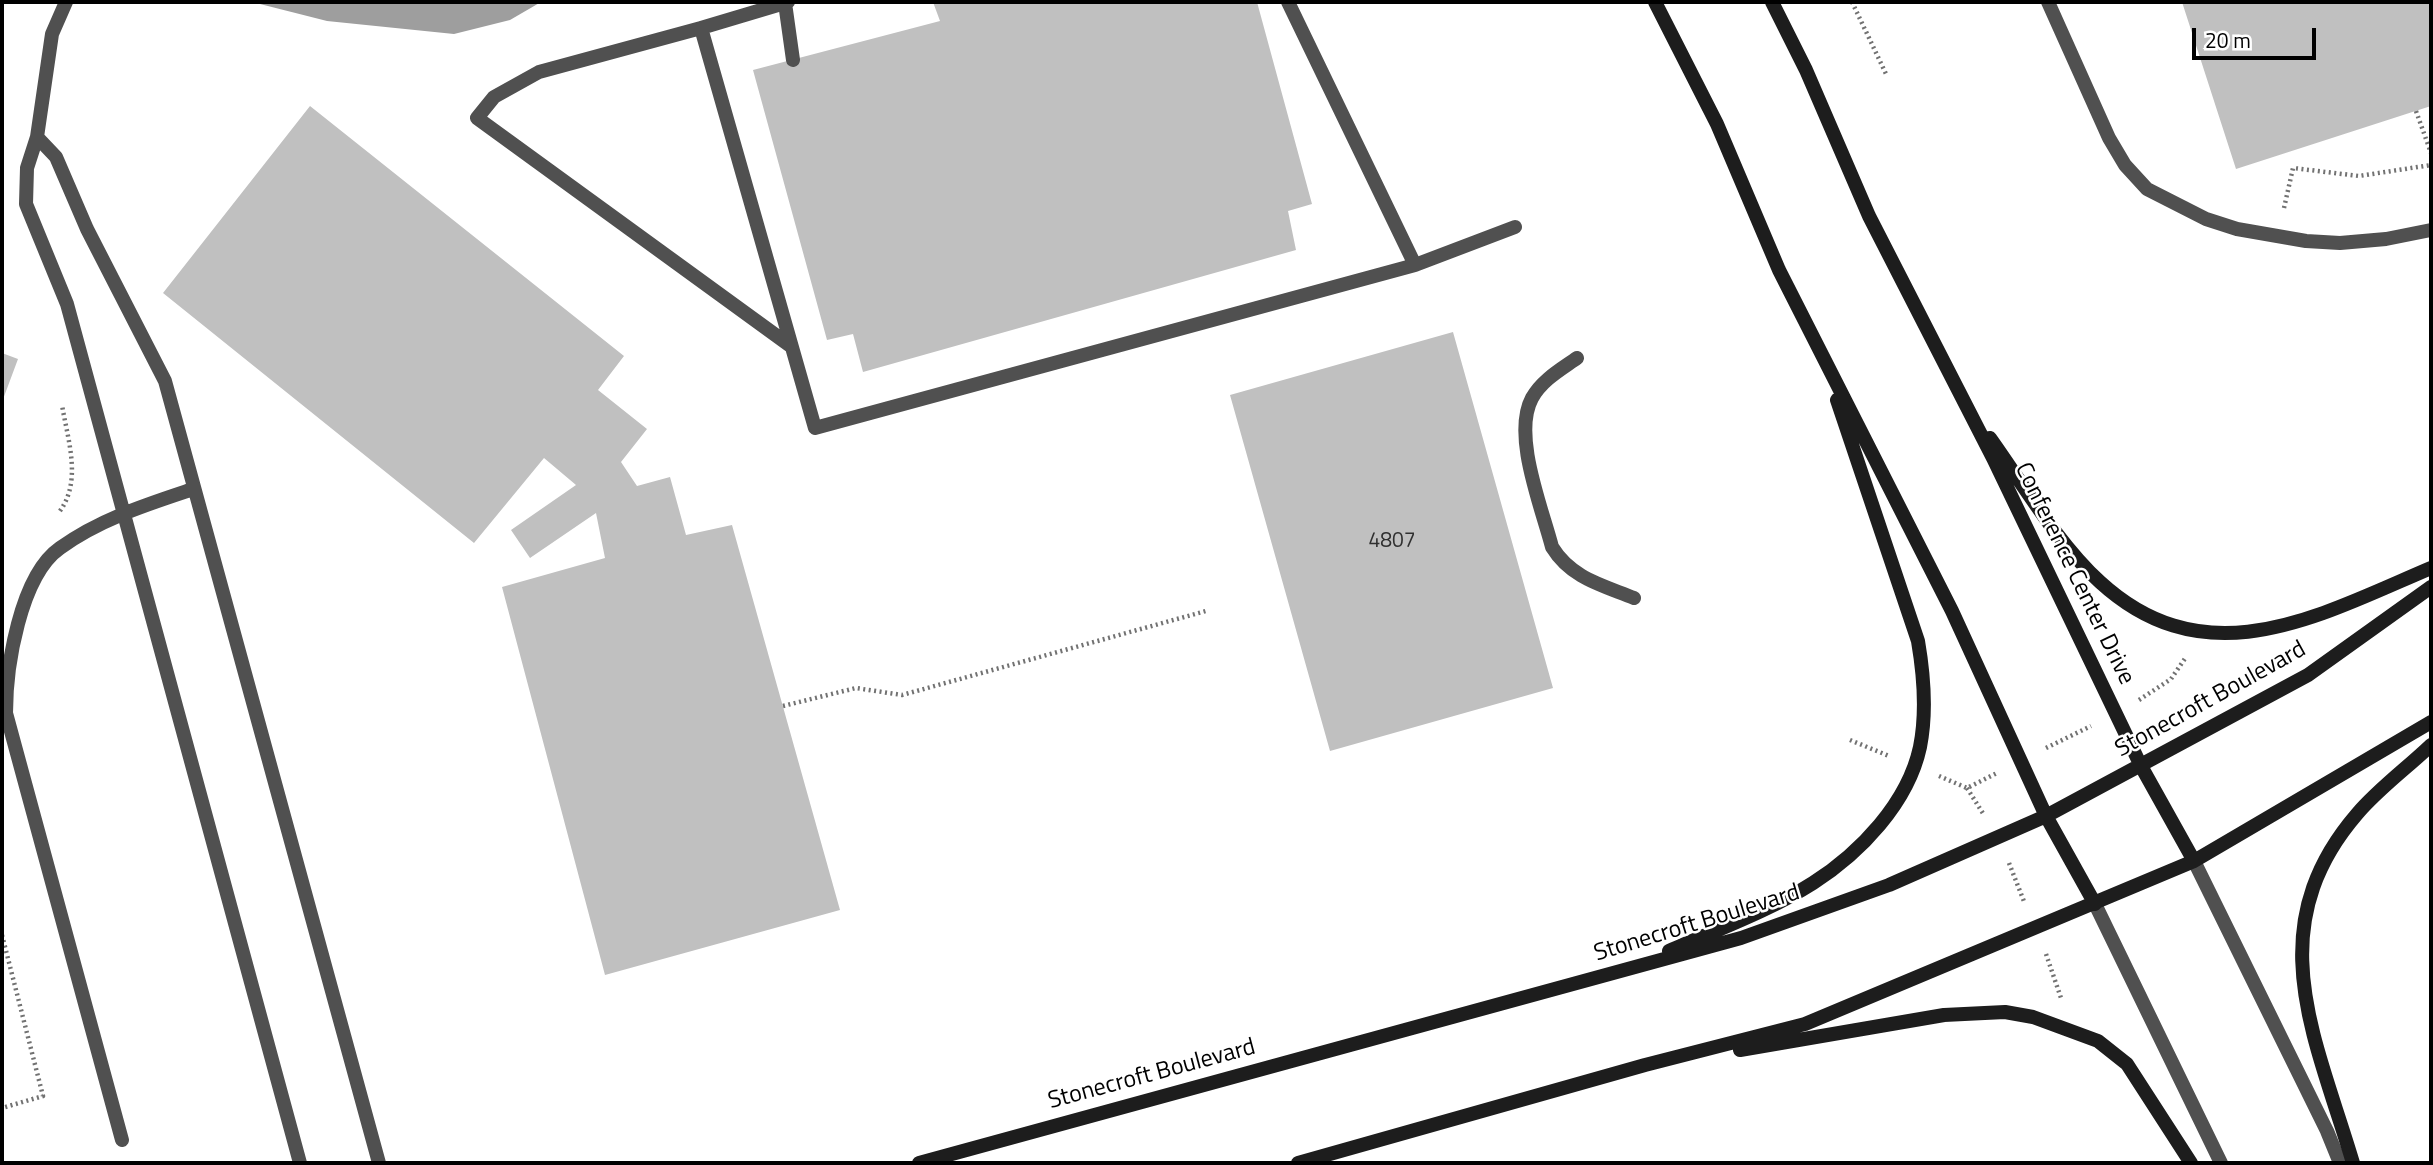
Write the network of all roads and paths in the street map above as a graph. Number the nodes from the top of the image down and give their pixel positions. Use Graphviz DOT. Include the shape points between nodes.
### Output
graph roads {
  1 [pos="66,2"];
  2 [pos="787,2"];
  3 [pos="1288,2"];
  4 [pos="1655,2"];
  5 [pos="1772,2"];
  6 [pos="1852,2"];
  7 [pos="2048,2"];
  8 [pos="701,28"];
  9 [pos="793,60"];
  10 [pos="1887,76"];
  11 [pos="2416,111"];
  12 [pos="37,137"];
  13 [pos="2431,153"];
  14 [pos="2431,165"];
  15 [pos="2284,209"];
  16 [pos="1516,227"];
  17 [pos="2431,230"];
  18 [pos="1415,265"];
  19 [pos="1818,346"];
  20 [pos="792,347"];
  21 [pos="1577,358"];
  22 [pos="1961,398"];
  23 [pos="61,404"];
  24 [pos="193,489"];
  25 [pos="124,513"];
  26 [pos="52,519"];
  27 [pos="2431,568"];
  28 [pos="2431,587"];
  29 [pos="1634,598"];
  30 [pos="1206,611"];
  31 [pos="2193,631"];
  32 [pos="783,706"];
  33 [pos="2116,714"];
  34 [pos="2431,722"];
  35 [pos="1850,740"];
  36 [pos="2431,745"];
  37 [pos="2020,761"];
  38 [pos="1913,765"];
  39 [pos="2141,766"];
  40 [pos="2046,816"];
  41 [pos="2194,861"];
  42 [pos="2095,904"];
  43 [pos="2,934"];
  44 [pos="1625,971"];
  45 [pos="1645,1065"];
  46 [pos="2,1108"];
  47 [pos="122,1140"];
  48 [pos="300,1163"];
  49 [pos="379,1163"];
  50 [pos="919,1163"];
  51 [pos="1298,1163"];
  52 [pos="2191,1163"];
  53 [pos="2221,1163"];
  54 [pos="2340,1163"];
  55 [pos="2353,1163"];
  1 -- 12 [label="street" via="52,34"];
  2 -- 8 [label="street"];
  2 -- 9 [label="street"];
  3 -- 18 [label="street"];
  4 -- 19 [label="main road" via="1717,124 1768,246"];
  5 -- 22 [label="main road, Conference Center Drive" via="1869,216"];
  6 -- 10 [label="path"];
  7 -- 17 [label="street" via="2109,138 2125,165 2158,196 2237,229 2306,241 2375,240"];
  8 -- 20 [label="street"];
  8 -- 20 [label="street" via="539,72 494,97 477,118"];
  11 -- 13 [label="path"];
  12 -- 24 [label="street" via="56,157 87,229 165,381"];
  12 -- 25 [label="street" via="27,168 26,204 64,294"];
  14 -- 15 [label="path" via="2359,176 2293,168"];
  16 -- 18 [label="street"];
  18 -- 20 [label="street" via="815,428"];
  19 -- 37 [label="main road" via="1952,611"];
  19 -- 38 [label="main road" via="1918,641 1923,711 1920,748"];
  21 -- 29 [label="street" via="1545,381 1532,397 1524,436 1552,547 1561,561 1573,573"];
  22 -- 31 [label="main road" via="2099,582 2131,605"];
  22 -- 33 [label="main road, Conference Center Drive"];
  23 -- 26 [label="path" via="73,468 70,497"];
  24 -- 25 [label="street"];
  24 -- 49 [label="street"];
  25 -- 47 [label="street" via="58,549 40,572 14,634 6,688 6,713"];
  25 -- 48 [label="street"];
  27 -- 31 [label="main road" via="2312,619 2266,631"];
  28 -- 39 [label="main road, Stonecroft Boulevard" via="2308,674"];
  30 -- 32 [label="path" via="902,695 856,688"];
  31 -- 33 [label="path" via="2185,660 2171,679"];
  33 -- 37 [label="path"];
  33 -- 39 [label="main road, Conference Center Drive"];
  34 -- 41 [label="main road"];
  35 -- 38 [label="path"];
  36 -- 55 [label="main road" via="2357,814 2342,835 2312,886 2302,926 2305,1000"];
  37 -- 38 [label="path" via="1967,788"];
  37 -- 40 [label="main road"];
  38 -- 44 [label="main road" via="1882,823 1813,883"];
  39 -- 40 [label="main road, Stonecroft Boulevard"];
  39 -- 41 [label="main road, Conference Center Drive"];
  40 -- 42 [label="main road"];
  40 -- 44 [label="main road, Stonecroft Boulevard" via="1889,885 1741,939"];
  41 -- 42 [label="main road"];
  41 -- 54 [label="street, Conference Center Drive"];
  42 -- 45 [label="main road" via="1805,1024"];
  42 -- 53 [label="street"];
  43 -- 46 [label="path" via="43,1096"];
  44 -- 50 [label="main road, Stonecroft Boulevard"];
  45 -- 51 [label="main road"];
  45 -- 52 [label="main road" via="1944,1015 2005,1012 2059,1025 2098,1041 2127,1064"];
}
